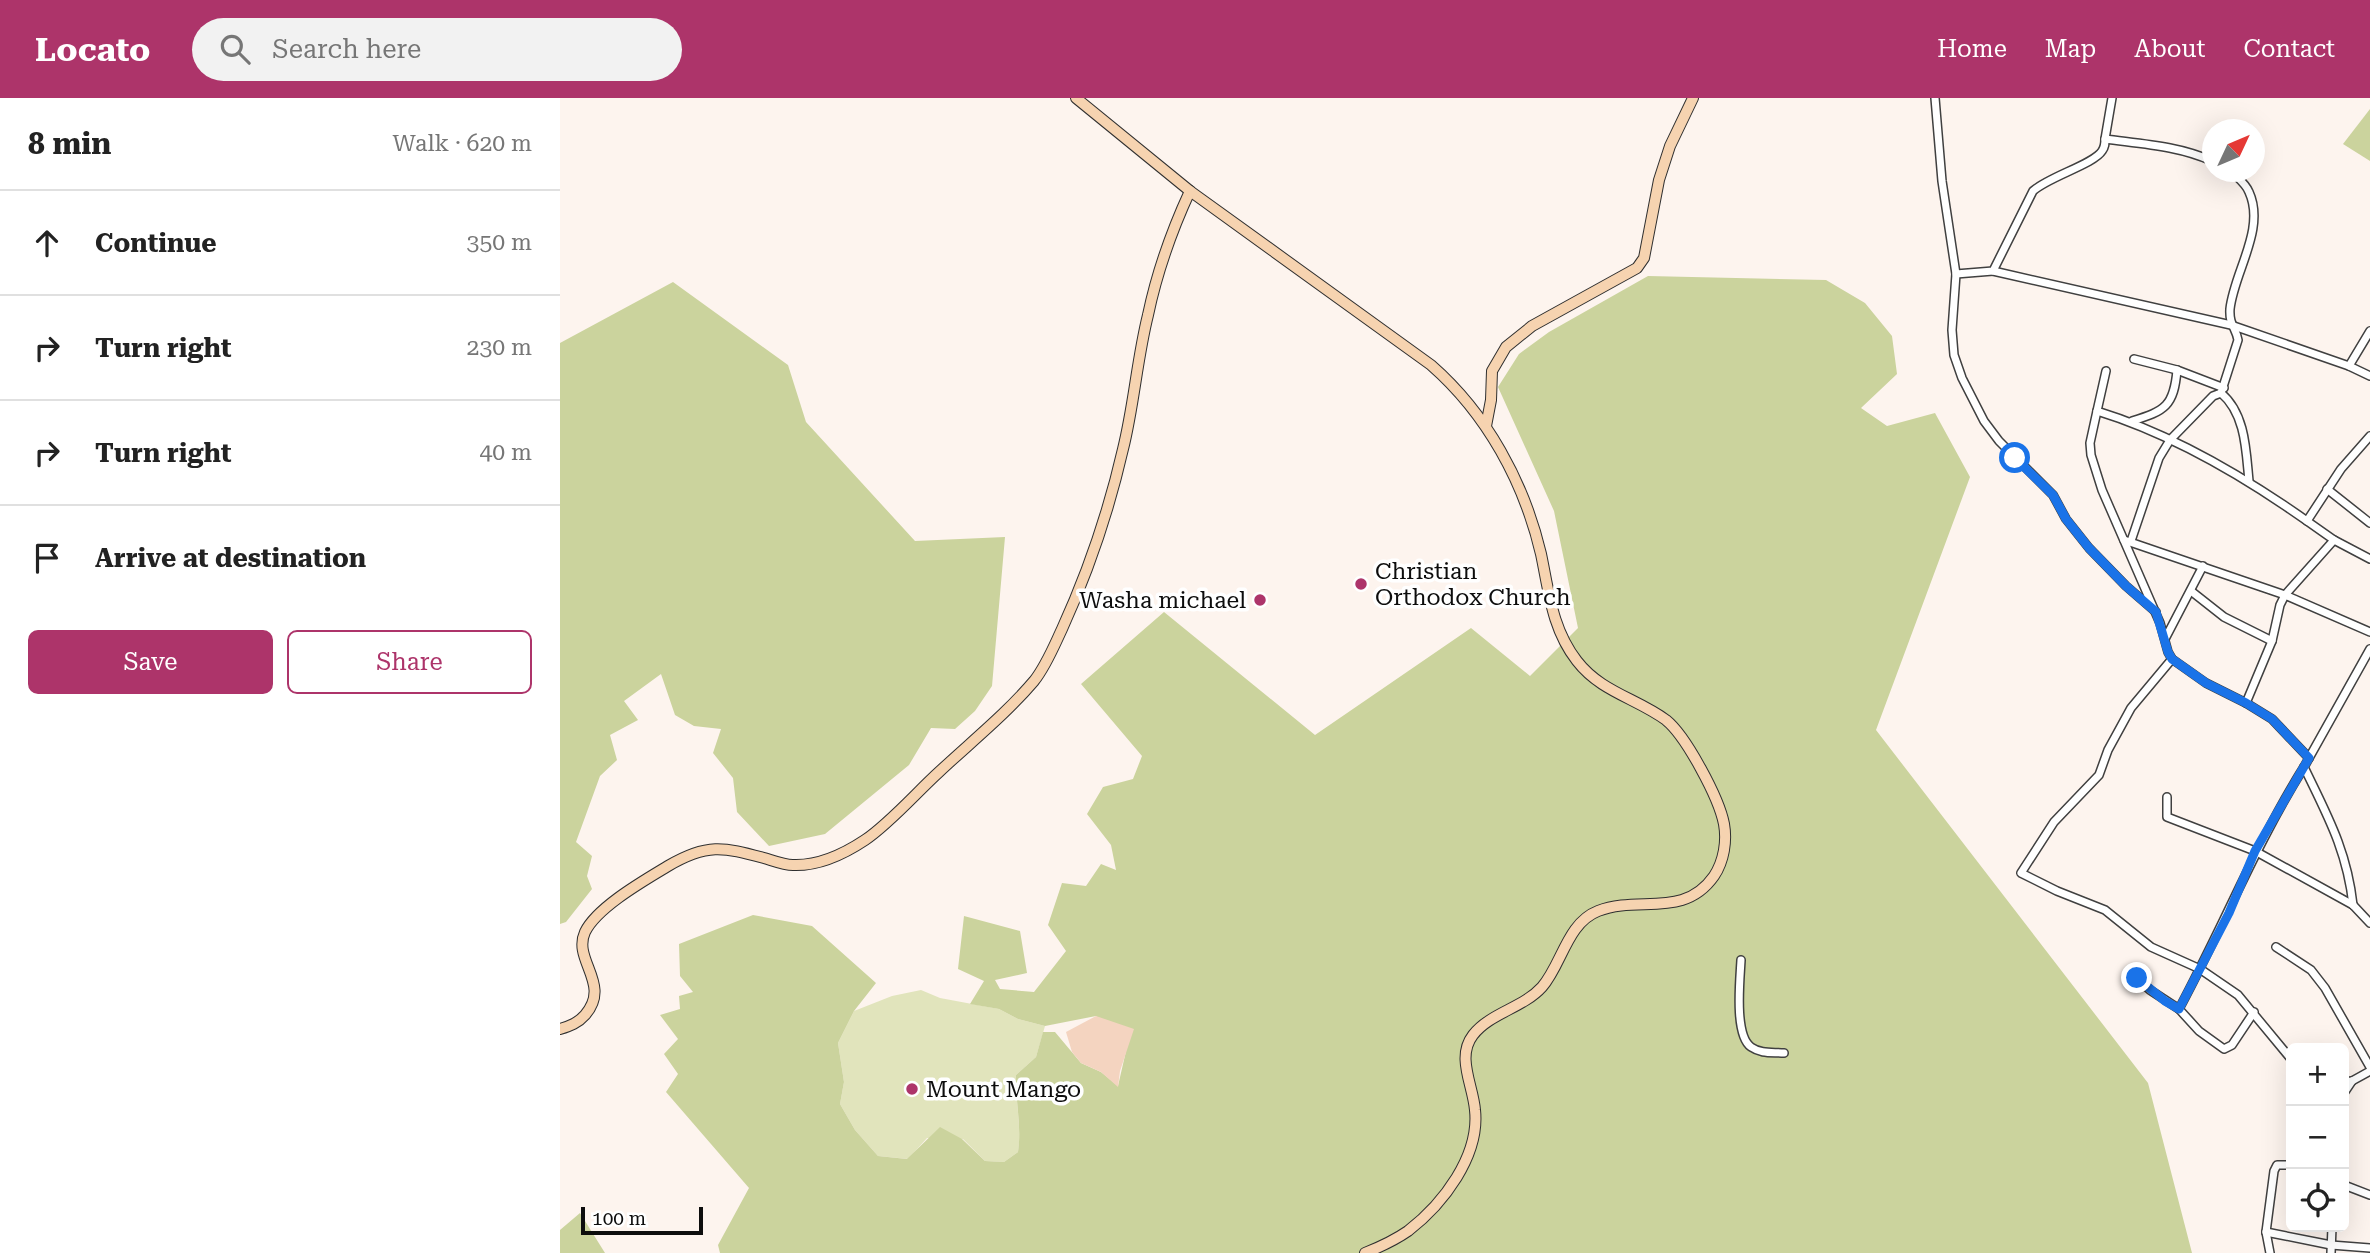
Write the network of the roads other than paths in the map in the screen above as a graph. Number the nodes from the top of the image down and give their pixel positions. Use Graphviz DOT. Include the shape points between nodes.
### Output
graph roads {
  1 [pos="1076,98"];
  2 [pos="1693,98"];
  3 [pos="1935,98"];
  4 [pos="2112,98"];
  5 [pos="2105,139"];
  6 [pos="2202,157"];
  7 [pos="2240,182"];
  8 [pos="1191,191"];
  9 [pos="1993,271"];
  10 [pos="1956,274"];
  11 [pos="2231,325"];
  12 [pos="2370,331"];
  13 [pos="2134,359"];
  14 [pos="2349,366"];
  15 [pos="2177,370"];
  16 [pos="2106,371"];
  17 [pos="2370,376"];
  18 [pos="2223,391"];
  19 [pos="2096,411"];
  20 [pos="2132,421"];
  21 [pos="1486,426"];
  22 [pos="2370,436"];
  23 [pos="2170,440"];
  24 [pos="2249,481"];
  25 [pos="2327,489"];
  26 [pos="2307,521"];
  27 [pos="2370,523"];
  28 [pos="2128,540"];
  29 [pos="2334,540"];
  30 [pos="2370,559"];
  31 [pos="2203,566"];
  32 [pos="2191,591"];
  33 [pos="2284,595"];
  34 [pos="2156,612"];
  35 [pos="2370,632"];
  36 [pos="2165,639"];
  37 [pos="2272,641"];
  38 [pos="2370,649"];
  39 [pos="2172,659"];
  40 [pos="2246,703"];
  41 [pos="2309,758"];
  42 [pos="2304,767"];
  43 [pos="2167,797"];
  44 [pos="2255,851"];
  45 [pos="2353,905"];
  46 [pos="2369,919"];
  47 [pos="2276,947"];
  48 [pos="1741,960"];
  49 [pos="2200,969"];
  50 [pos="2137,978"];
  51 [pos="2179,1009"];
  52 [pos="2254,1012"];
  53 [pos="560,1029"];
  54 [pos="1784,1053"];
  55 [pos="2286,1053"];
  56 [pos="2370,1069"];
  57 [pos="2349,1080"];
  58 [pos="2286,1164"];
  59 [pos="2349,1187"];
  60 [pos="2370,1195"];
  61 [pos="2266,1232"];
  62 [pos="2370,1248"];
  63 [pos="2331,1249"];
  64 [pos="1365,1253"];
  65 [pos="2270,1253"];
  1 -- 8 [label="main road"];
  2 -- 21 [label="main road" via="1659,180 1644,258 1637,268 1532,326 1506,347 1492,371"];
  3 -- 10 [label="street"];
  4 -- 5 [label="street"];
  5 -- 6 [label="street"];
  5 -- 9 [label="street" via="2097,156 2033,191"];
  7 -- 11 [label="street" via="2255,211 2235,285"];
  8 -- 21 [label="main road" via="1431,365 1464,396"];
  8 -- 53 [label="main road" via="1174,226 1148,314 1123,449 1101,525 1077,596 1035,679 866,839 838,855 815,864 790,865 726,848 704,850 665,868 608,907 590,923 581,946 596,991 593,1006 583,1018"];
  9 -- 10 [label="street"];
  9 -- 11 [label="street"];
  10 -- 34 [label="street" via="1954,355 1984,421 2053,495 2089,548"];
  11 -- 14 [label="street"];
  11 -- 18 [label="street" via="2238,340"];
  12 -- 14 [label="street"];
  13 -- 15 [label="street"];
  14 -- 17 [label="street"];
  15 -- 18 [label="street"];
  15 -- 20 [label="street" via="2174,396 2168,405"];
  16 -- 19 [label="street"];
  18 -- 23 [label="street"];
  18 -- 24 [label="street" via="2243,431"];
  19 -- 20 [label="street"];
  19 -- 28 [label="street" via="2091,455 2102,490"];
  20 -- 23 [label="street"];
  21 -- 64 [label="main road" via="1525,497 1562,638 1593,677 1669,722 1680,735 1721,812 1726,840 1721,863 1697,893 1682,902 1610,908 1585,918 1543,985 1474,1033 1465,1048 1476,1124 1466,1160 1456,1180 1409,1230"];
  22 -- 25 [label="street"];
  23 -- 24 [label="street"];
  23 -- 28 [label="street"];
  24 -- 26 [label="street"];
  25 -- 26 [label="street"];
  25 -- 27 [label="street"];
  26 -- 29 [label="street"];
  28 -- 31 [label="street"];
  28 -- 34 [label="street"];
  29 -- 30 [label="street"];
  29 -- 33 [label="street"];
  31 -- 32 [label="street"];
  31 -- 33 [label="street"];
  32 -- 36 [label="street"];
  32 -- 37 [label="street" via="2224,617"];
  33 -- 35 [label="street"];
  33 -- 37 [label="street"];
  34 -- 36 [label="street"];
  36 -- 39 [label="street"];
  37 -- 40 [label="street"];
  38 -- 41 [label="street"];
  39 -- 40 [label="street"];
  39 -- 49 [label="street" via="2131,708 2099,775 2054,822 2021,873 2105,910 2151,947"];
  40 -- 41 [label="street" via="2272,719"];
  41 -- 42 [label="street"];
  42 -- 44 [label="street"];
  42 -- 45 [label="street" via="2341,844"];
  43 -- 44 [label="street" via="2167,817"];
  44 -- 45 [label="street"];
  44 -- 49 [label="street"];
  45 -- 46 [label="street"];
  47 -- 56 [label="street" via="2311,970 2325,988"];
  48 -- 54 [label="street" via="1743,1037 1759,1052"];
  49 -- 51 [label="street"];
  49 -- 52 [label="street"];
  50 -- 51 [label="street"];
  51 -- 52 [label="street" via="2224,1049 2232,1045"];
  52 -- 55 [label="street"];
  56 -- 57 [label="street"];
  58 -- 61 [label="street" via="2277,1165 2274,1171"];
  59 -- 60 [label="street"];
  61 -- 63 [label="street"];
  61 -- 65 [label="street"];
  62 -- 63 [label="street"];
}
